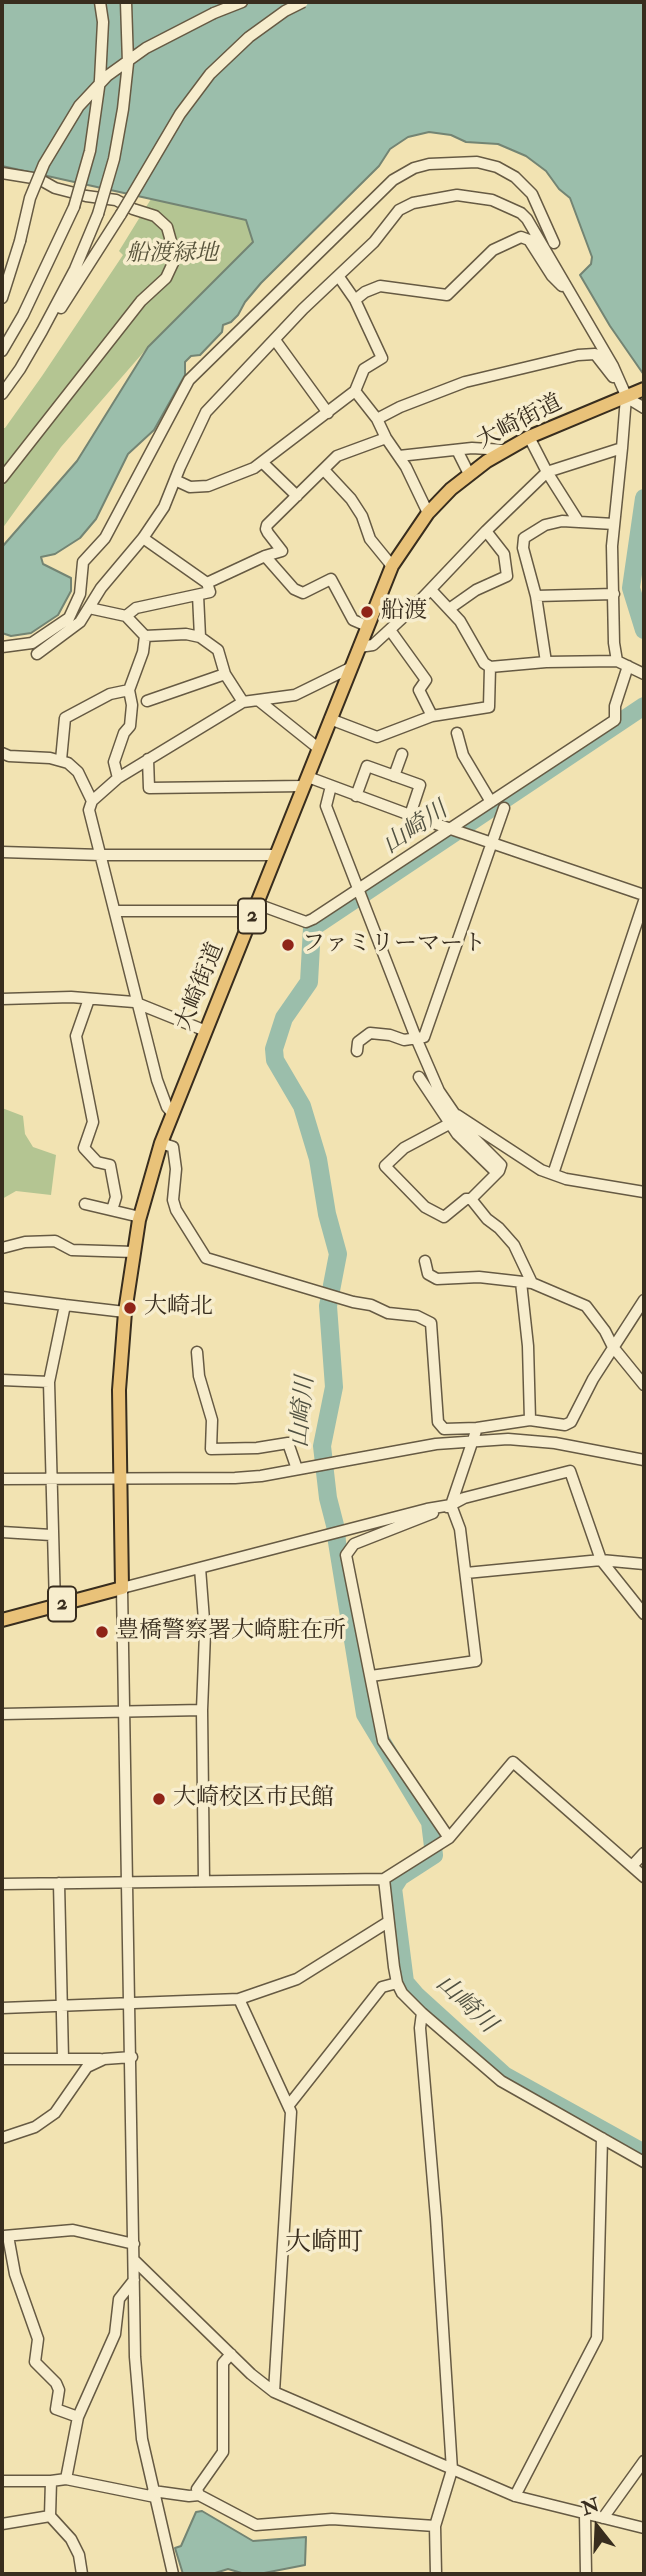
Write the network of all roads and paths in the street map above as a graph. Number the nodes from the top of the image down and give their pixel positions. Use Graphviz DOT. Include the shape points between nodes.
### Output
graph roads {
  1 [pos="100,2"];
  2 [pos="126,2"];
  3 [pos="242,2"];
  4 [pos="303,2"];
  5 [pos="2,173"];
  6 [pos="554,243"];
  7 [pos="339,277"];
  8 [pos="569,294"];
  9 [pos="2,298"];
  10 [pos="355,300"];
  11 [pos="43,331"];
  12 [pos="275,340"];
  13 [pos="2,351"];
  14 [pos="644,389"];
  15 [pos="355,391"];
  16 [pos="2,394"];
  17 [pos="625,394"];
  18 [pos="644,408"];
  19 [pos="328,414"];
  20 [pos="377,419"];
  21 [pos="529,437"];
  22 [pos="386,438"];
  23 [pos="622,448"];
  24 [pos="457,450"];
  25 [pos="504,450"];
  26 [pos="399,456"];
  27 [pos="263,463"];
  28 [pos="324,470"];
  29 [pos="547,472"];
  30 [pos="469,474"];
  31 [pos="2,478"];
  32 [pos="174,480"];
  33 [pos="297,496"];
  34 [pos="428,513"];
  35 [pos="578,521"];
  36 [pos="614,524"];
  37 [pos="486,531"];
  38 [pos="143,538"];
  39 [pos="523,548"];
  40 [pos="504,554"];
  41 [pos="265,556"];
  42 [pos="392,566"];
  43 [pos="208,583"];
  44 [pos="430,590"];
  45 [pos="614,594"];
  46 [pos="198,595"];
  47 [pos="536,596"];
  48 [pos="74,606"];
  49 [pos="449,609"];
  50 [pos="88,610"];
  51 [pos="126,616"];
  52 [pos="367,626"];
  53 [pos="390,630"];
  54 [pos="145,636"];
  55 [pos="200,637"];
  56 [pos="2,647"];
  57 [pos="359,647"];
  58 [pos="37,654"];
  59 [pos="617,661"];
  60 [pos="546,662"];
  61 [pos="628,666"];
  62 [pos="490,667"];
  63 [pos="351,668"];
  64 [pos="225,674"];
  65 [pos="644,674"];
  66 [pos="130,690"];
  67 [pos="148,701"];
  68 [pos="258,701"];
  69 [pos="243,702"];
  70 [pos="432,716"];
  71 [pos="330,719"];
  72 [pos="457,733"];
  73 [pos="318,748"];
  74 [pos="2,753"];
  75 [pos="402,754"];
  76 [pos="148,759"];
  77 [pos="61,760"];
  78 [pos="394,776"];
  79 [pos="118,778"];
  80 [pos="306,781"];
  81 [pos="331,786"];
  82 [pos="356,796"];
  83 [pos="92,800"];
  84 [pos="491,802"];
  85 [pos="504,808"];
  86 [pos="410,815"];
  87 [pos="455,830"];
  88 [pos="492,843"];
  89 [pos="2,852"];
  90 [pos="101,855"];
  91 [pos="276,855"];
  92 [pos="359,892"];
  93 [pos="644,895"];
  94 [pos="644,901"];
  95 [pos="256,907"];
  96 [pos="116,911"];
  97 [pos="2,999"];
  98 [pos="89,999"];
  99 [pos="139,1005"];
  100 [pos="206,1031"];
  101 [pos="416,1038"];
  102 [pos="357,1051"];
  103 [pos="419,1077"];
  104 [pos="173,1114"];
  105 [pos="452,1119"];
  106 [pos="161,1143"];
  107 [pos="553,1174"];
  108 [pos="644,1192"];
  109 [pos="471,1199"];
  110 [pos="85,1204"];
  111 [pos="112,1210"];
  112 [pos="140,1217"];
  113 [pos="2,1248"];
  114 [pos="134,1252"];
  115 [pos="425,1261"];
  116 [pos="521,1282"];
  117 [pos="532,1283"];
  118 [pos="2,1297"];
  119 [pos="644,1300"];
  120 [pos="65,1305"];
  121 [pos="125,1312"];
  122 [pos="613,1347"];
  123 [pos="197,1352"];
  124 [pos="2,1380"];
  125 [pos="49,1382"];
  126 [pos="644,1385"];
  127 [pos="530,1420"];
  128 [pos="477,1429"];
  129 [pos="473,1440"];
  130 [pos="644,1460"];
  131 [pos="298,1469"];
  132 [pos="121,1478"];
  133 [pos="2,1479"];
  134 [pos="51,1479"];
  135 [pos="452,1505"];
  136 [pos="2,1532"];
  137 [pos="51,1535"];
  138 [pos="601,1560"];
  139 [pos="644,1564"];
  140 [pos="201,1568"];
  141 [pos="466,1573"];
  142 [pos="122,1588"];
  143 [pos="55,1606"];
  144 [pos="644,1614"];
  145 [pos="2,1620"];
  146 [pos="371,1676"];
  147 [pos="202,1710"];
  148 [pos="125,1713"];
  149 [pos="2,1714"];
  150 [pos="449,1838"];
  151 [pos="644,1853"];
  152 [pos="632,1867"];
  153 [pos="644,1877"];
  154 [pos="384,1879"];
  155 [pos="204,1881"];
  156 [pos="127,1882"];
  157 [pos="59,1883"];
  158 [pos="2,1884"];
  159 [pos="388,1922"];
  160 [pos="397,1983"];
  161 [pos="239,1999"];
  162 [pos="130,2004"];
  163 [pos="62,2007"];
  164 [pos="2,2008"];
  165 [pos="422,2013"];
  166 [pos="132,2057"];
  167 [pos="2,2059"];
  168 [pos="63,2059"];
  169 [pos="104,2059"];
  170 [pos="289,2105"];
  171 [pos="2,2138"];
  172 [pos="602,2138"];
  173 [pos="644,2162"];
  174 [pos="5,2236"];
  175 [pos="134,2244"];
  176 [pos="134,2260"];
  177 [pos="134,2280"];
  178 [pos="231,2354"];
  179 [pos="274,2392"];
  180 [pos="78,2417"];
  181 [pos="644,2461"];
  182 [pos="452,2470"];
  183 [pos="66,2479"];
  184 [pos="2,2481"];
  185 [pos="51,2481"];
  186 [pos="154,2494"];
  187 [pos="199,2495"];
  188 [pos="515,2496"];
  189 [pos="585,2514"];
  190 [pos="50,2516"];
  191 [pos="603,2518"];
  192 [pos="2,2524"];
  193 [pos="435,2526"];
  194 [pos="644,2528"];
  195 [pos="82,2574"];
  196 [pos="173,2574"];
  197 [pos="436,2574"];
  198 [pos="586,2574"];
  1 -- 13 [label="street, bridge" via="100,80 90,151 74,207"];
  2 -- 11 [label="street, bridge" via="128,63 114,159 98,214"];
  3 -- 9 [label="street, bridge" via="146,48 93,91 44,164"];
  4 -- 11 [label="street, bridge" via="249,37 210,74"];
  5 -- 31 [label="street" via="116,200 155,216 167,227 174,252 166,278 141,301"];
  6 -- 48 [label="street" via="533,194 497,167 477,162 429,164 393,180 189,380 105,538 83,562"];
  7 -- 8 [label="street" via="399,210 413,203 466,196 505,205 527,219"];
  7 -- 10 [label="street"];
  7 -- 12 [label="street"];
  8 -- 10 [label="street" via="529,240 521,237 493,250 447,295 380,286"];
  8 -- 17 [label="street"];
  10 -- 15 [label="street" via="382,358 364,369"];
  11 -- 16 [label="street"];
  12 -- 19 [label="street"];
  12 -- 32 [label="street" via="206,412"];
  14 -- 17 [label="main road, 大崎街道 / 2"];
  15 -- 19 [label="street"];
  15 -- 20 [label="street"];
  17 -- 18 [label="street"];
  17 -- 20 [label="street" via="595,354 579,355 465,382"];
  17 -- 21 [label="main road, 大崎街道 / 2"];
  17 -- 23 [label="street"];
  19 -- 27 [label="street"];
  20 -- 22 [label="street"];
  21 -- 25 [label="main road, 大崎街道 / 2"];
  21 -- 29 [label="street"];
  22 -- 26 [label="street"];
  22 -- 28 [label="street" via="337,456"];
  23 -- 29 [label="street"];
  23 -- 36 [label="street"];
  24 -- 25 [label="street"];
  24 -- 26 [label="street"];
  24 -- 30 [label="street"];
  25 -- 30 [label="main road, 大崎街道 / 2"];
  26 -- 34 [label="street"];
  27 -- 32 [label="street" via="208,486 190,487"];
  27 -- 33 [label="street"];
  28 -- 33 [label="street"];
  28 -- 42 [label="street" via="351,499 370,539"];
  29 -- 35 [label="street"];
  29 -- 37 [label="street"];
  30 -- 34 [label="main road, 大崎街道 / 2"];
  32 -- 38 [label="street" via="164,507"];
  33 -- 41 [label="street" via="267,525 268,534 282,551"];
  34 -- 42 [label="main road, 大崎街道 / 2"];
  35 -- 36 [label="street"];
  35 -- 39 [label="street" via="545,525 524,538"];
  36 -- 45 [label="street"];
  37 -- 40 [label="street"];
  37 -- 44 [label="street"];
  38 -- 43 [label="street"];
  38 -- 50 [label="street" via="100,588"];
  39 -- 40 [label="street"];
  39 -- 47 [label="street"];
  40 -- 49 [label="street" via="507,576"];
  41 -- 43 [label="street"];
  41 -- 52 [label="street" via="303,593 331,579 354,620"];
  42 -- 52 [label="main road, 大崎街道 / 2"];
  43 -- 46 [label="street" via="210,593"];
  44 -- 49 [label="street"];
  44 -- 53 [label="street"];
  45 -- 47 [label="street"];
  45 -- 59 [label="street"];
  46 -- 51 [label="street" via="136,608"];
  46 -- 55 [label="street"];
  47 -- 60 [label="street"];
  48 -- 50 [label="street"];
  48 -- 56 [label="street" via="69,618 32,643"];
  49 -- 62 [label="street"];
  50 -- 51 [label="street"];
  50 -- 58 [label="street" via="80,622"];
  51 -- 54 [label="street"];
  52 -- 57 [label="main road, 大崎街道 / 2"];
  53 -- 57 [label="street" via="373,645"];
  53 -- 70 [label="street" via="426,680 419,691"];
  54 -- 55 [label="street"];
  54 -- 66 [label="street"];
  55 -- 64 [label="street" via="218,650"];
  57 -- 63 [label="main road, 大崎街道 / 2"];
  59 -- 60 [label="street"];
  59 -- 61 [label="street"];
  60 -- 62 [label="street"];
  61 -- 65 [label="street"];
  61 -- 84 [label="street" via="615,705 615,720"];
  62 -- 70 [label="street" via="489,707"];
  63 -- 68 [label="street" via="307,690"];
  63 -- 71 [label="main road, 大崎街道 / 2"];
  64 -- 67 [label="street"];
  64 -- 69 [label="street"];
  66 -- 77 [label="street" via="110,694 65,718"];
  66 -- 79 [label="street" via="130,726 114,762"];
  68 -- 69 [label="street"];
  68 -- 73 [label="street"];
  69 -- 76 [label="street"];
  70 -- 71 [label="street" via="377,737"];
  71 -- 73 [label="main road, 大崎街道 / 2"];
  72 -- 84 [label="street" via="463,755"];
  73 -- 80 [label="main road, 大崎街道 / 2"];
  74 -- 77 [label="street"];
  75 -- 78 [label="street"];
  76 -- 79 [label="street"];
  76 -- 80 [label="street" via="149,788"];
  77 -- 83 [label="street" via="78,772"];
  78 -- 82 [label="street" via="367,766"];
  78 -- 86 [label="street" via="420,785"];
  79 -- 83 [label="street"];
  80 -- 81 [label="street"];
  80 -- 91 [label="main road, 大崎街道 / 2"];
  81 -- 82 [label="street"];
  81 -- 92 [label="street" via="326,806"];
  82 -- 86 [label="street"];
  83 -- 90 [label="street" via="89,810"];
  84 -- 87 [label="street"];
  85 -- 88 [label="street"];
  86 -- 87 [label="street"];
  87 -- 88 [label="street"];
  87 -- 92 [label="street"];
  88 -- 93 [label="street"];
  88 -- 101 [label="street" via="424,1037"];
  89 -- 90 [label="street"];
  90 -- 91 [label="street"];
  90 -- 96 [label="street"];
  91 -- 95 [label="main road, 大崎街道 / 2"];
  92 -- 95 [label="street" via="306,922"];
  92 -- 101 [label="street"];
  94 -- 107 [label="street"];
  95 -- 96 [label="street"];
  95 -- 100 [label="main road, 大崎街道 / 2"];
  96 -- 99 [label="street"];
  97 -- 98 [label="street"];
  98 -- 99 [label="street"];
  98 -- 111 [label="street" via="76,1036 93,1122 84,1148 97,1162 110,1165 116,1197"];
  99 -- 100 [label="street"];
  99 -- 104 [label="street" via="157,1080"];
  100 -- 104 [label="main road, 大崎街道 / 2"];
  101 -- 102 [label="street" via="370,1033 358,1041"];
  101 -- 105 [label="street"];
  103 -- 105 [label="street"];
  104 -- 106 [label="main road, 大崎街道 / 2"];
  105 -- 107 [label="street"];
  105 -- 109 [label="street" via="501,1165"];
  105 -- 109 [label="street" via="404,1147 385,1166 425,1207 444,1217"];
  106 -- 112 [label="main road, 大崎街道 / 2"];
  106 -- 128 [label="street" via="173,1147 173,1200 206,1258 431,1323 438,1422 444,1429"];
  107 -- 108 [label="street"];
  109 -- 117 [label="street" via="514,1245"];
  110 -- 111 [label="street"];
  111 -- 112 [label="street"];
  112 -- 114 [label="main road, 大崎街道 / 2"];
  113 -- 114 [label="street" via="55,1241 72,1250"];
  114 -- 121 [label="main road, 大崎街道 / 2"];
  115 -- 116 [label="street" via="428,1274 437,1279"];
  116 -- 117 [label="street"];
  116 -- 127 [label="street"];
  117 -- 122 [label="street" via="586,1306"];
  118 -- 120 [label="street"];
  119 -- 122 [label="street"];
  120 -- 121 [label="street"];
  120 -- 125 [label="street"];
  121 -- 132 [label="main road, 大崎街道 / 2" via="119,1390"];
  122 -- 126 [label="street"];
  122 -- 127 [label="street" via="571,1422"];
  123 -- 131 [label="street" via="212,1420 211,1449 289,1443"];
  124 -- 125 [label="street"];
  125 -- 134 [label="street"];
  127 -- 128 [label="street"];
  128 -- 129 [label="street"];
  129 -- 130 [label="street" via="555,1443"];
  129 -- 131 [label="street"];
  129 -- 135 [label="street"];
  131 -- 132 [label="street" via="235,1478"];
  132 -- 134 [label="street"];
  132 -- 142 [label="main road, 大崎街道 / 2"];
  133 -- 134 [label="street"];
  134 -- 137 [label="street"];
  135 -- 138 [label="street" via="570,1471"];
  135 -- 140 [label="street"];
  135 -- 141 [label="street"];
  135 -- 146 [label="street" via="354,1544 346,1555"];
  136 -- 137 [label="street"];
  137 -- 143 [label="street"];
  138 -- 139 [label="street"];
  138 -- 141 [label="street"];
  138 -- 144 [label="street"];
  140 -- 142 [label="street"];
  140 -- 147 [label="street" via="205,1633"];
  141 -- 146 [label="street" via="476,1661"];
  142 -- 143 [label="main road, 2"];
  142 -- 148 [label="street"];
  143 -- 145 [label="main road, 2"];
  146 -- 150 [label="street" via="383,1741"];
  147 -- 148 [label="street"];
  147 -- 155 [label="street"];
  148 -- 149 [label="street"];
  148 -- 156 [label="street"];
  150 -- 152 [label="street" via="513,1762"];
  150 -- 154 [label="street"];
  151 -- 152 [label="street"];
  152 -- 153 [label="street"];
  154 -- 155 [label="street"];
  154 -- 159 [label="street"];
  155 -- 156 [label="street"];
  156 -- 157 [label="street"];
  156 -- 162 [label="street"];
  157 -- 158 [label="street"];
  157 -- 163 [label="street"];
  159 -- 160 [label="street"];
  159 -- 161 [label="street" via="297,1979"];
  160 -- 165 [label="street"];
  160 -- 170 [label="street" via="382,1987"];
  161 -- 162 [label="street"];
  161 -- 170 [label="street"];
  162 -- 163 [label="street"];
  162 -- 166 [label="street"];
  163 -- 164 [label="street"];
  163 -- 168 [label="street"];
  165 -- 172 [label="street" via="501,2081"];
  165 -- 182 [label="street"];
  166 -- 169 [label="street"];
  166 -- 175 [label="street"];
  167 -- 168 [label="street"];
  168 -- 169 [label="street"];
  169 -- 171 [label="street" via="87,2067 65,2102 45,2122"];
  170 -- 179 [label="street"];
  172 -- 173 [label="street"];
  172 -- 188 [label="street" via="597,2338"];
  174 -- 175 [label="street" via="73,2230"];
  174 -- 180 [label="street" via="38,2339 35,2362 56,2383 56,2409"];
  175 -- 176 [label="street"];
  176 -- 177 [label="street"];
  176 -- 178 [label="street"];
  177 -- 180 [label="street" via="119,2299 115,2334"];
  177 -- 186 [label="street" via="142,2439"];
  178 -- 179 [label="street"];
  178 -- 187 [label="street" via="223,2363 223,2452 197,2489"];
  179 -- 182 [label="street"];
  180 -- 183 [label="street"];
  181 -- 191 [label="street"];
  182 -- 188 [label="street"];
  182 -- 193 [label="street"];
  183 -- 185 [label="street"];
  183 -- 186 [label="street"];
  184 -- 185 [label="street"];
  185 -- 190 [label="street"];
  186 -- 187 [label="street"];
  186 -- 196 [label="street"];
  187 -- 193 [label="street" via="256,2525 332,2519"];
  188 -- 189 [label="street"];
  189 -- 191 [label="street"];
  189 -- 198 [label="street"];
  190 -- 192 [label="street"];
  190 -- 195 [label="street" via="71,2539"];
  191 -- 194 [label="street"];
  193 -- 197 [label="street"];
}
